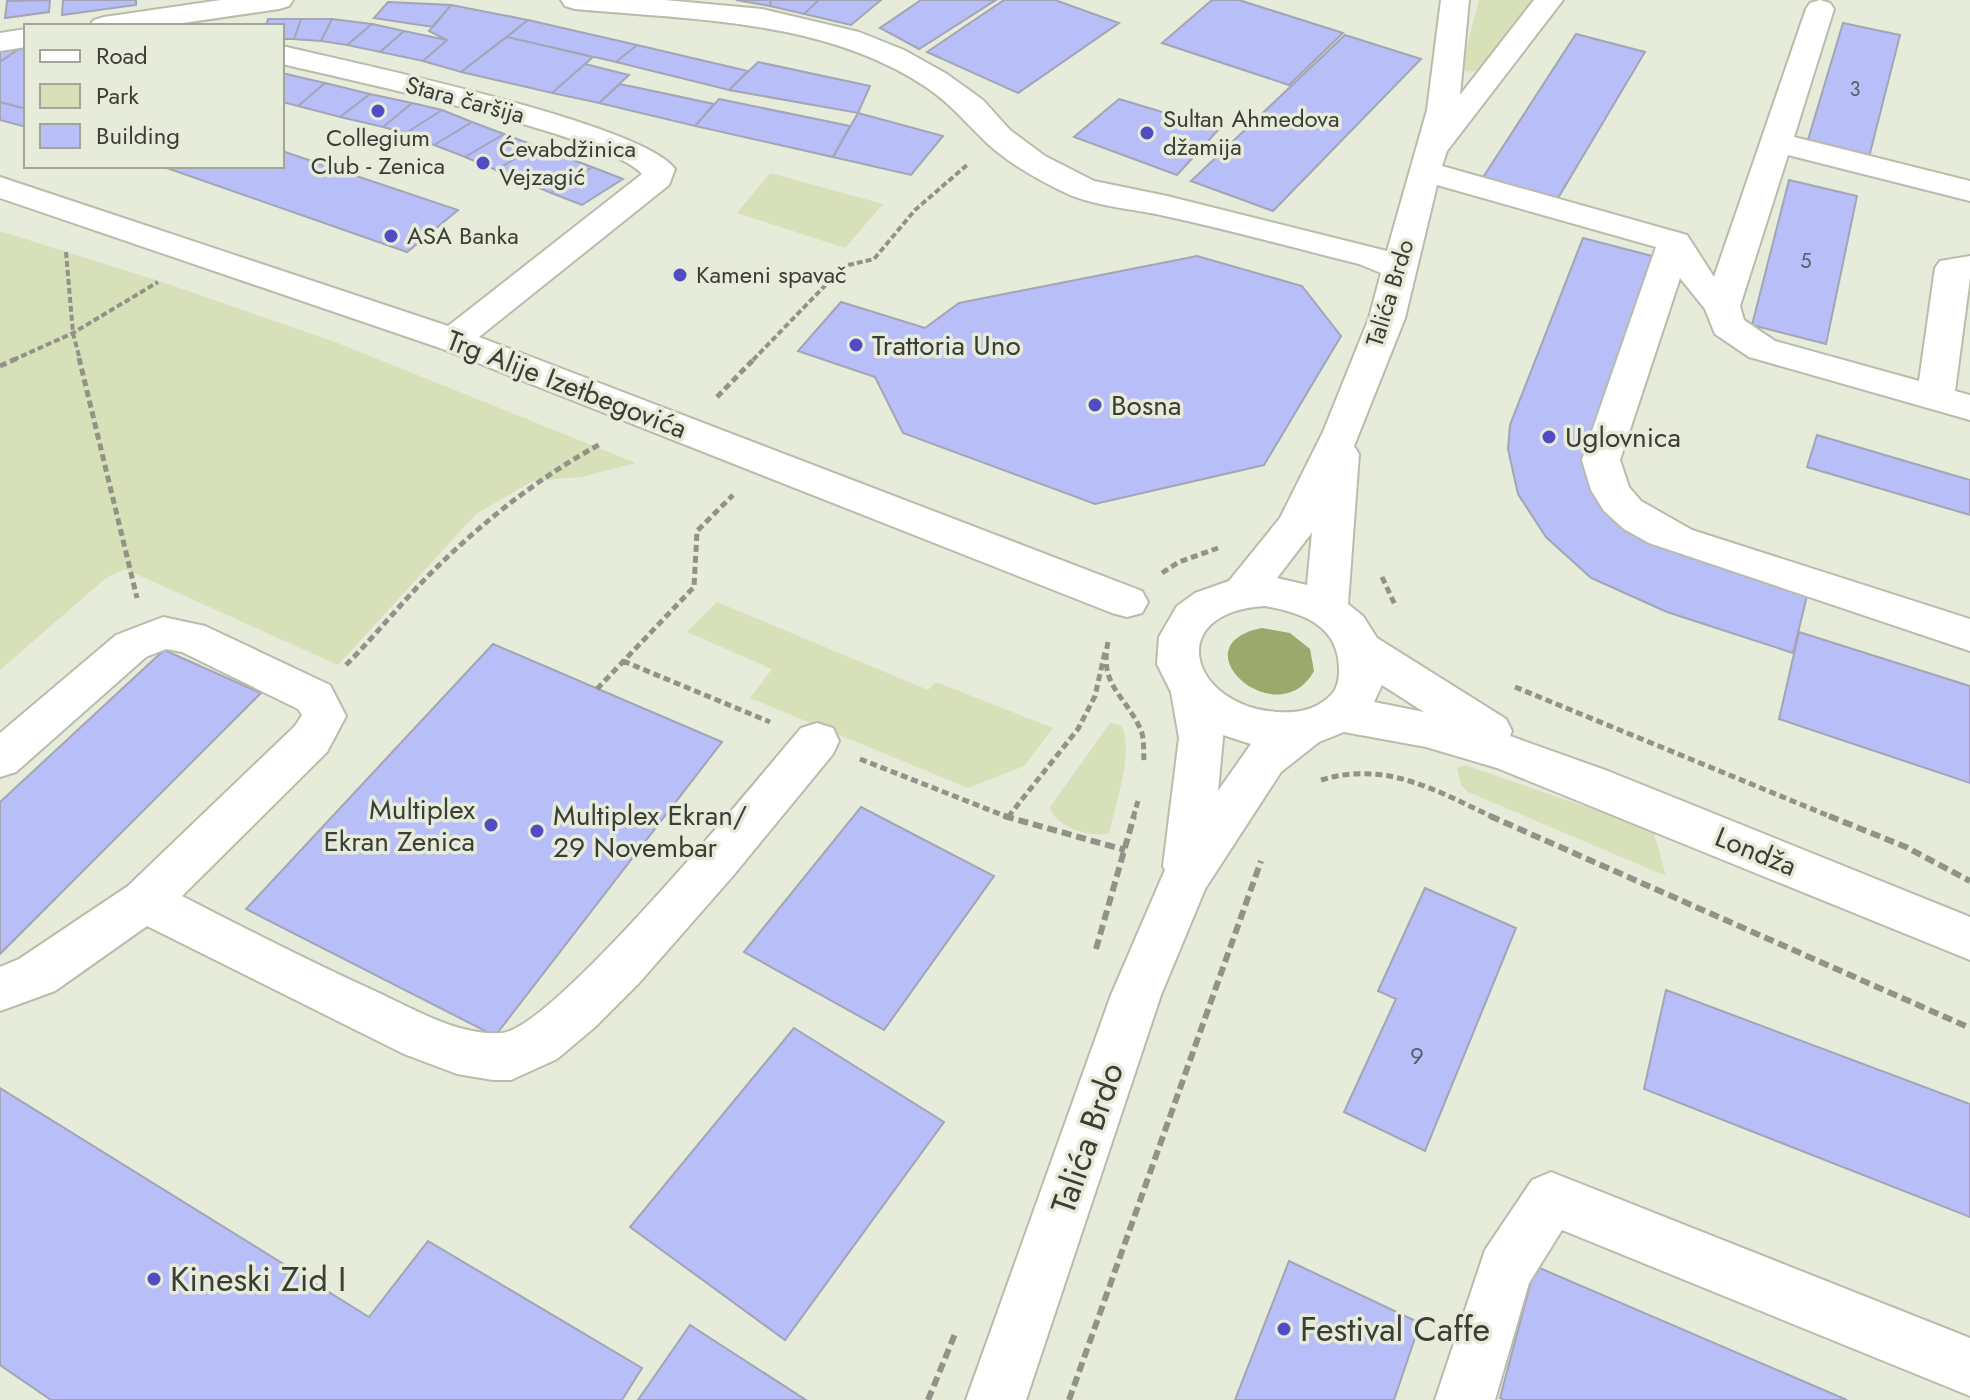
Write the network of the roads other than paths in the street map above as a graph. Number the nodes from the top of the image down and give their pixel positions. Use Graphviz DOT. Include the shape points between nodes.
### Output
graph roads {
  1 [pos="279,0"];
  2 [pos="575,0"];
  3 [pos="1455,0"];
  4 [pos="1549,0"];
  5 [pos="1820,9"];
  6 [pos="127,24"];
  7 [pos="24,38"];
  8 [pos="0,42"];
  9 [pos="284,55"];
  10 [pos="1776,142"];
  11 [pos="1428,162"];
  12 [pos="0,187"];
  13 [pos="1970,191"];
  14 [pos="1675,242"];
  15 [pos="1970,267"];
  16 [pos="1399,268"];
  17 [pos="1722,306"];
  18 [pos="453,340"];
  19 [pos="1935,398"];
  20 [pos="1970,408"];
  21 [pos="1342,432"];
  22 [pos="1243,592"];
  23 [pos="1127,602"];
  24 [pos="1327,611"];
  25 [pos="1970,635"];
  26 [pos="1360,649"];
  27 [pos="1192,694"];
  28 [pos="1321,722"];
  29 [pos="817,741"];
  30 [pos="0,759"];
  31 [pos="1541,763"];
  32 [pos="1185,879"];
  33 [pos="145,901"];
  34 [pos="1970,939"];
  35 [pos="0,989"];
  36 [pos="1970,1367"];
  37 [pos="996,1400"];
  38 [pos="1465,1400"];
  1 -- 6 [label="street"];
  2 -- 16 [label="street" via="762,18 849,38 936,80 1034,163 1084,189 1357,253"];
  3 -- 11 [label="street, Talića Brdo" via="1454,36"];
  4 -- 11 [label="street, Talića Brdo"];
  5 -- 10 [label="street"];
  7 -- 8 [label="street"];
  9 -- 18 [label="street, Stara čaršija" via="563,128 659,169 657,178"];
  10 -- 13 [label="street"];
  10 -- 17 [label="street"];
  11 -- 14 [label="street"];
  11 -- 16 [label="street, Talića Brdo"];
  12 -- 18 [label="street, Trg Alije Izetbegovića"];
  14 -- 17 [label="street"];
  14 -- 25 [label="street" via="1601,460 1605,483 1620,506 1645,526 1678,540"];
  15 -- 19 [label="street" via="1952,268"];
  16 -- 21 [label="street, Talića Brdo" via="1387,318"];
  17 -- 19 [label="street" via="1728,326 1762,349"];
  18 -- 23 [label="street, Trg Alije Izetbegovića"];
  19 -- 20 [label="street"];
  21 -- 22 [label="street, Talića Brdo" via="1296,525"];
  21 -- 24 [label="street, Talića Brdo"];
  22 -- 24 [label="street" via="1286,594"];
  22 -- 27 [label="street" via="1207,605 1183,630 1178,661"];
  24 -- 26 [label="street" via="1351,632"];
  26 -- 28 [label="street" via="1362,685 1353,701"];
  26 -- 31 [label="street, Londža"];
  27 -- 28 [label="street" via="1214,713 1241,725 1272,731"];
  27 -- 32 [label="street" via="1201,738"];
  28 -- 31 [label="street, Londža" via="1383,719 1449,733"];
  28 -- 32 [label="street" via="1265,759"];
  29 -- 33 [label="street" via="662,923 594,994 536,1045 513,1056 439,1045"];
  30 -- 33 [label="street" via="131,646 163,633 190,637 314,697 324,716 311,739"];
  31 -- 34 [label="street, Londža"];
  32 -- 37 [label="street, Talića Brdo" via="1136,995"];
  33 -- 35 [label="street" via="37,975"];
  36 -- 38 [label="street" via="1551,1199 1505,1270"];
}
